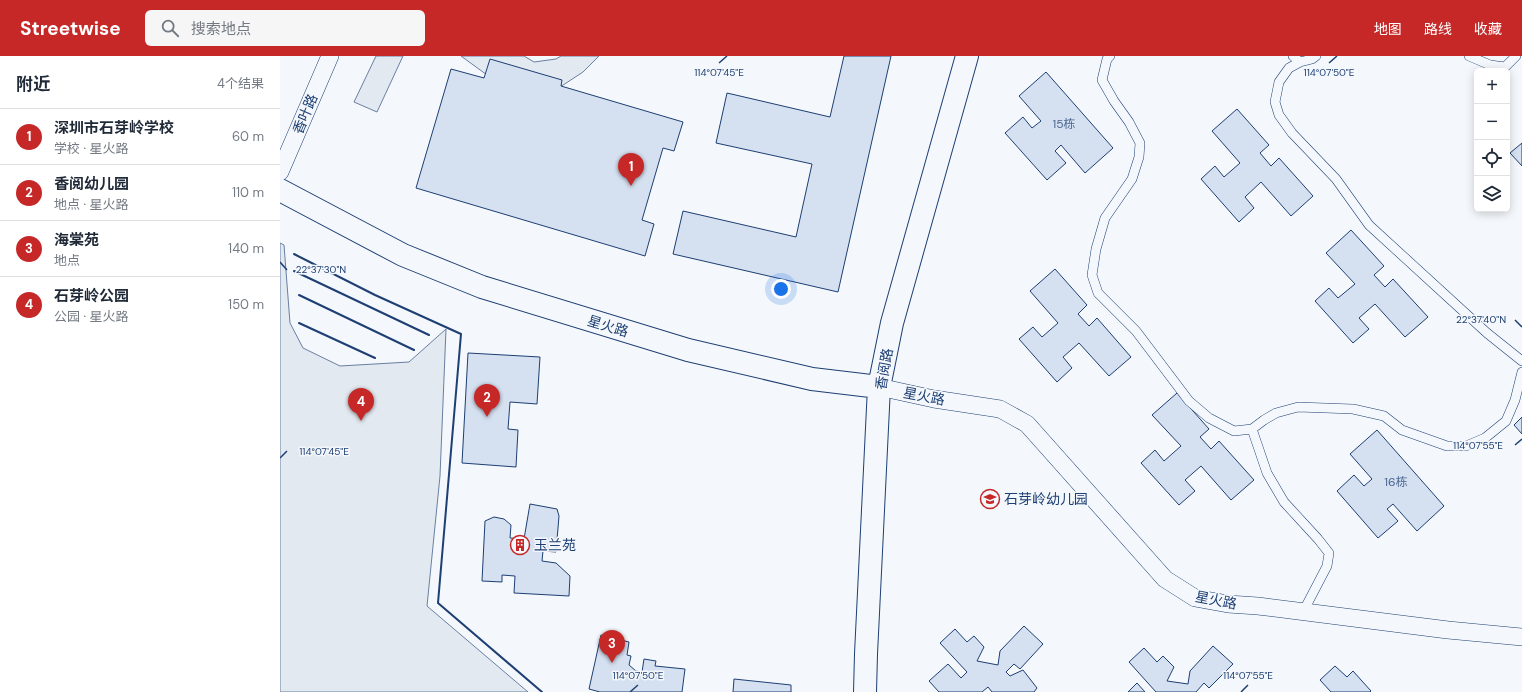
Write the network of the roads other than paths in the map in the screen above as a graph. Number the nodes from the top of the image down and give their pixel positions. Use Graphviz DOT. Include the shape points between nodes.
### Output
graph roads {
  1 [pos="330,56"];
  2 [pos="967,56"];
  3 [pos="1110,56"];
  4 [pos="1316,56"];
  5 [pos="1469,56"];
  6 [pos="1516,56"];
  7 [pos="1297,59"];
  8 [pos="280,172"];
  9 [pos="280,190"];
  10 [pos="1522,361"];
  11 [pos="1522,372"];
  12 [pos="879,387"];
  13 [pos="1252,429"];
  14 [pos="1303,612"];
  15 [pos="1522,637"];
  16 [pos="865,692"];
  1 -- 8 [label="street, 香叶路"];
  2 -- 12 [label="street, 香阅路" via="892,322"];
  3 -- 13 [label="lane" via="1102,80 1140,142 1139,157 1132,179 1104,218 1092,274 1098,293 1136,331 1189,401 1208,418 1234,431"];
  4 -- 7 [label="lane"];
  5 -- 6 [label="lane" via="1490,65 1505,67"];
  7 -- 10 [label="lane" via="1279,82 1275,102 1279,115 1292,133 1336,179 1369,225 1487,333"];
  9 -- 12 [label="street, 星火路" via="403,255 482,287 688,350 812,379"];
  11 -- 13 [label="lane" via="1506,421 1485,438 1466,446 1447,446 1402,430 1384,416 1353,409 1298,407 1276,413"];
  12 -- 14 [label="street, 星火路" via="1000,409 1027,424 1165,579 1195,598"];
  12 -- 16 [label="street, 香阅路"];
  13 -- 14 [label="lane" via="1267,473 1284,502 1329,553 1327,566"];
  14 -- 15 [label="street, 星火路"];
}
